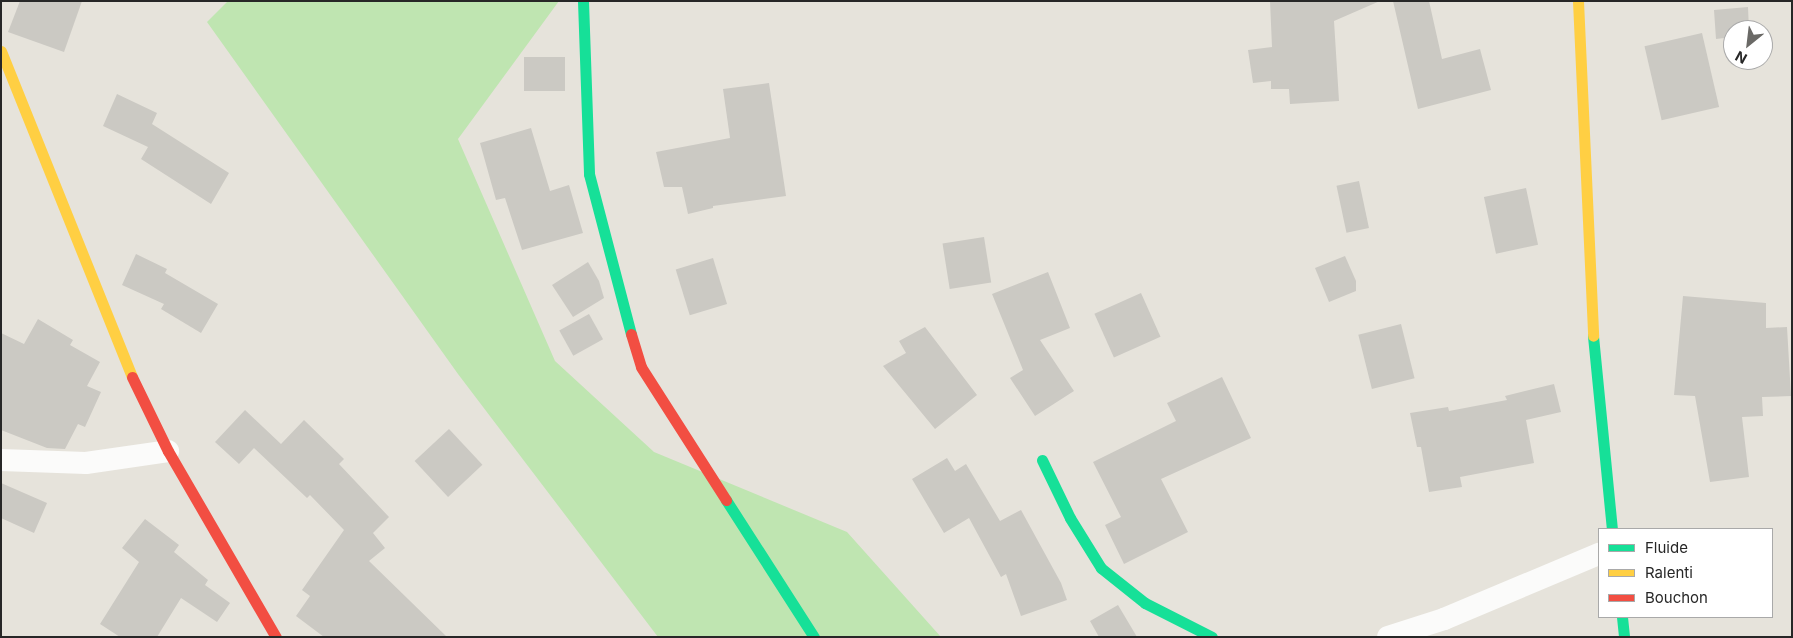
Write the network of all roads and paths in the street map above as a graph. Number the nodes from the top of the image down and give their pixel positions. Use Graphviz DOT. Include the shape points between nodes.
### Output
graph roads {
  1 [pos="583,1"];
  2 [pos="1578,1"];
  3 [pos="1,51"];
  4 [pos="168,451"];
  5 [pos="1,460"];
  6 [pos="1042,460"];
  7 [pos="1612,528"];
  8 [pos="1598,554"];
  9 [pos="1622,618"];
  10 [pos="276,637"];
  11 [pos="814,637"];
  12 [pos="1212,637"];
  13 [pos="1388,637"];
  14 [pos="1624,637"];
  1 -- 11 [label="street" via="589,174 609,259 641,367"];
  2 -- 7 [label="street" via="1594,359"];
  3 -- 4 [label="street" via="120,351"];
  4 -- 5 [label="street" via="86,463"];
  4 -- 10 [label="street"];
  6 -- 12 [label="street" via="1075,526 1101,568 1145,603"];
  8 -- 13 [label="street" via="1444,619"];
  9 -- 14 [label="street"];
}
